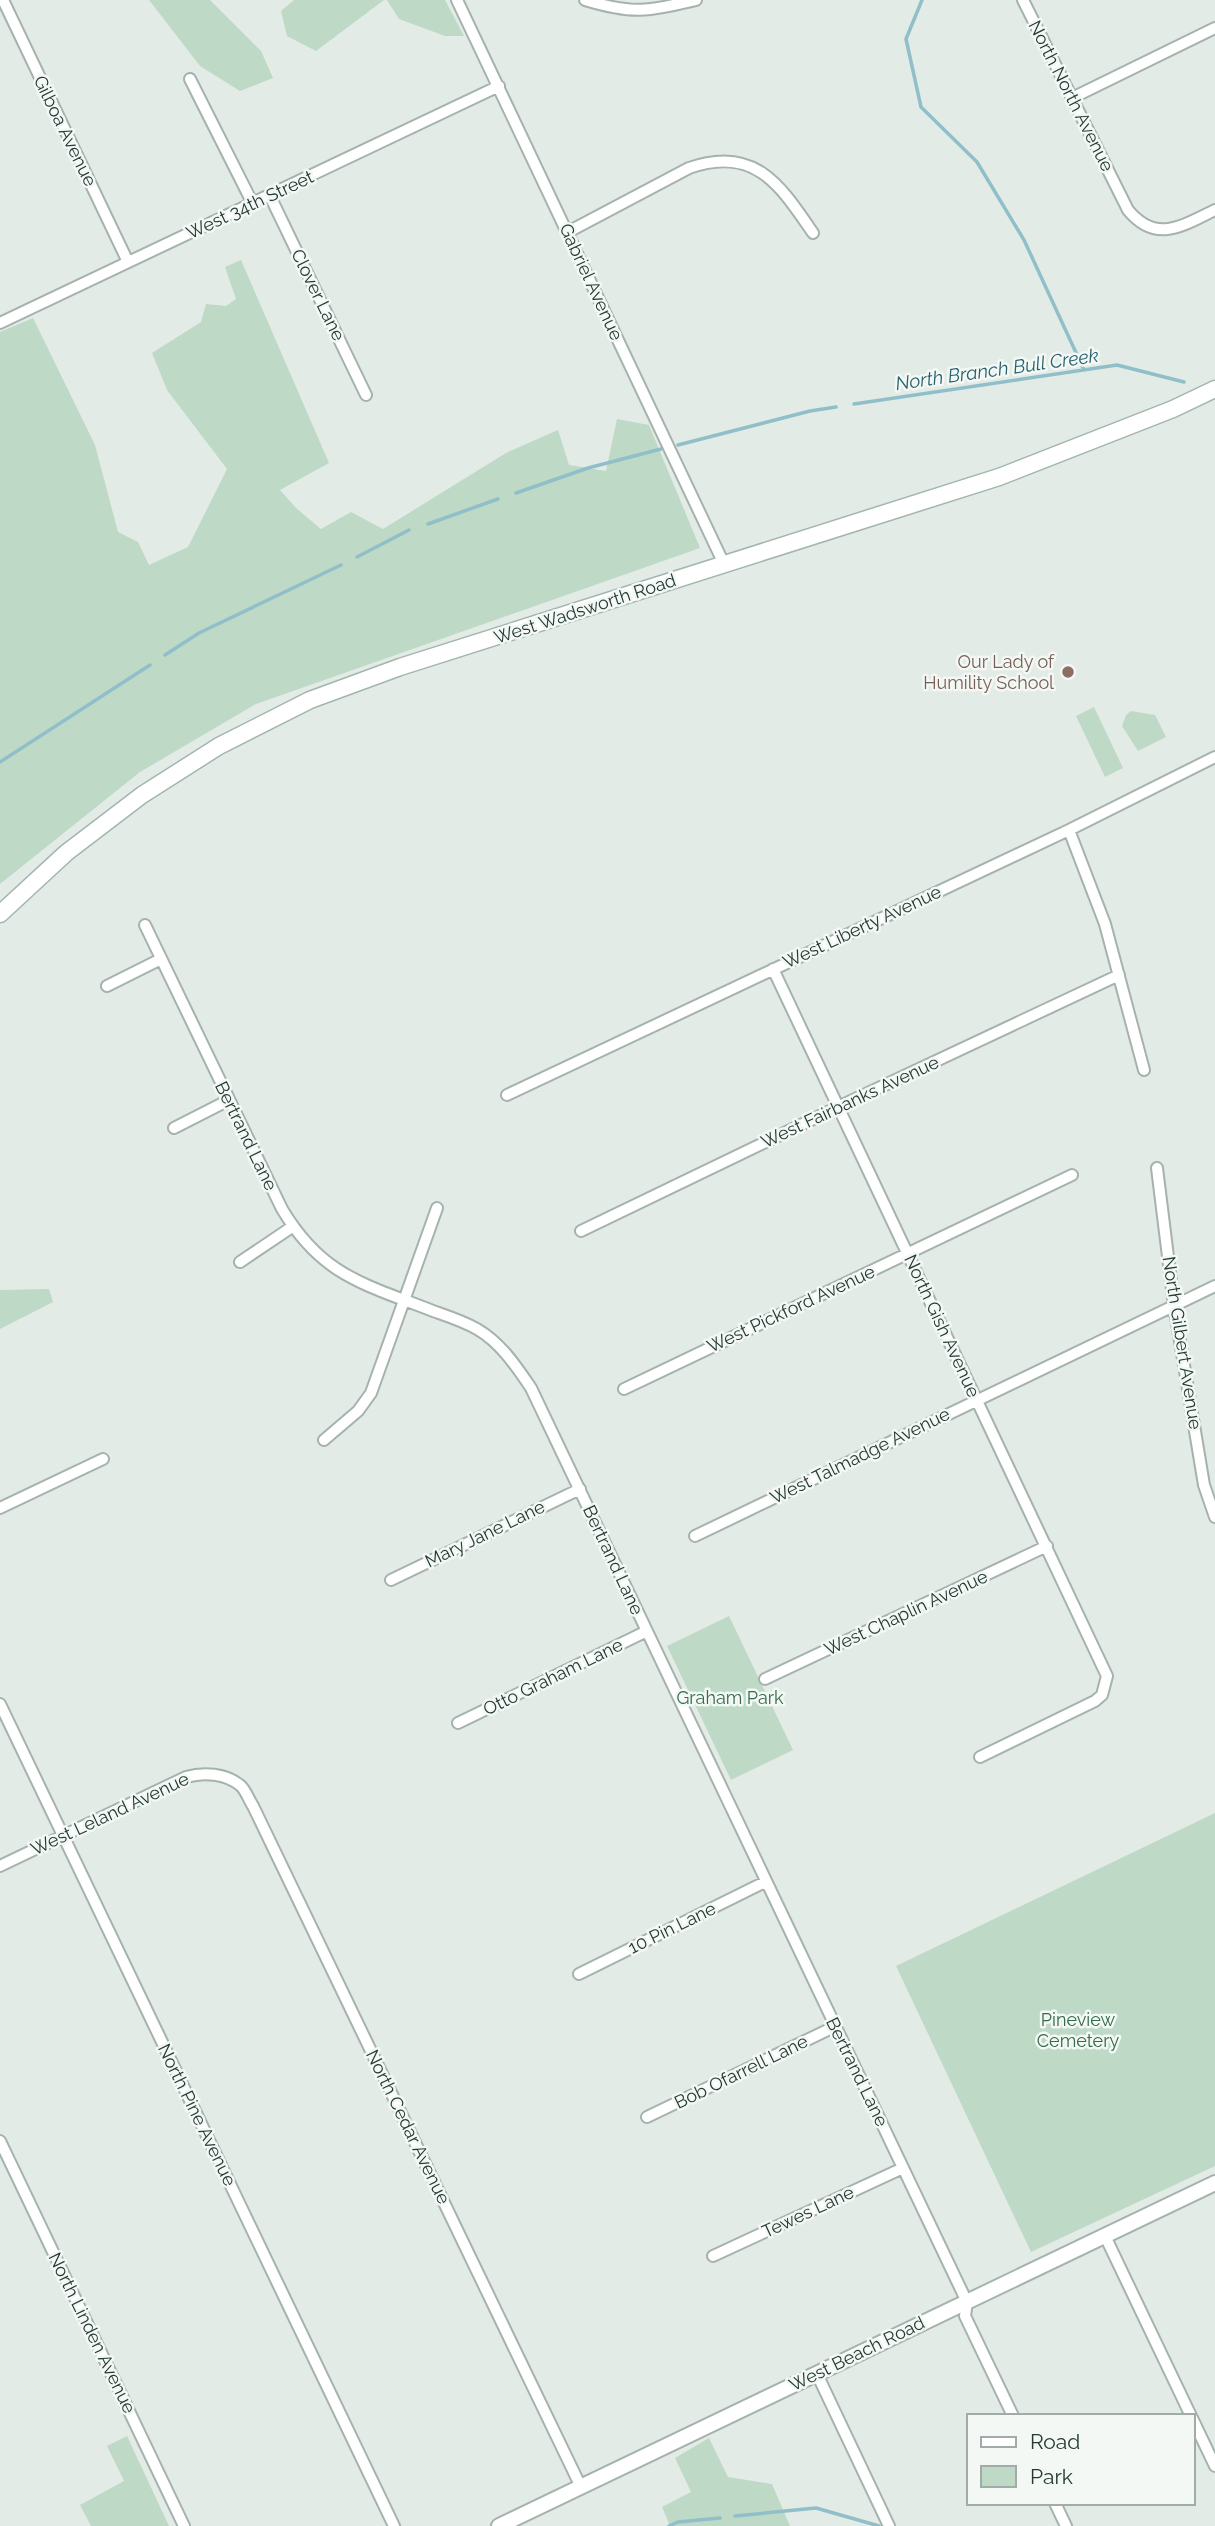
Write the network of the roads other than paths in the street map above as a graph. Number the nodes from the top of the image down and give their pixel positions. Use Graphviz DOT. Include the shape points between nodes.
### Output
graph roads {
  1 [pos="2,0"];
  2 [pos="457,0"];
  3 [pos="585,0"];
  4 [pos="696,0"];
  5 [pos="1023,0"];
  6 [pos="1215,28"];
  7 [pos="190,79"];
  8 [pos="499,86"];
  9 [pos="1072,98"];
  10 [pos="270,196"];
  11 [pos="253,204"];
  12 [pos="1215,210"];
  13 [pos="568,232"];
  14 [pos="813,233"];
  15 [pos="128,262"];
  16 [pos="0,323"];
  17 [pos="1215,390"];
  18 [pos="366,394"];
  19 [pos="724,564"];
  20 [pos="1215,757"];
  21 [pos="1069,830"];
  22 [pos="0,914"];
  23 [pos="145,925"];
  24 [pos="161,959"];
  25 [pos="773,969"];
  26 [pos="1119,975"];
  27 [pos="107,986"];
  28 [pos="1144,1070"];
  29 [pos="507,1095"];
  30 [pos="229,1100"];
  31 [pos="838,1107"];
  32 [pos="174,1128"];
  33 [pos="1157,1168"];
  34 [pos="1072,1175"];
  35 [pos="437,1208"];
  36 [pos="292,1227"];
  37 [pos="581,1231"];
  38 [pos="908,1254"];
  39 [pos="240,1262"];
  40 [pos="1215,1286"];
  41 [pos="405,1300"];
  42 [pos="1174,1305"];
  43 [pos="624,1389"];
  44 [pos="977,1399"];
  45 [pos="324,1440"];
  46 [pos="103,1459"];
  47 [pos="580,1489"];
  48 [pos="0,1508"];
  49 [pos="1215,1517"];
  50 [pos="695,1536"];
  51 [pos="1047,1546"];
  52 [pos="391,1580"];
  53 [pos="647,1631"];
  54 [pos="765,1679"];
  55 [pos="0,1703"];
  56 [pos="458,1723"];
  57 [pos="980,1757"];
  58 [pos="222,1777"];
  59 [pos="63,1836"];
  60 [pos="0,1867"];
  61 [pos="765,1882"];
  62 [pos="579,1974"];
  63 [pos="836,2026"];
  64 [pos="647,2117"];
  65 [pos="0,2141"];
  66 [pos="903,2168"];
  67 [pos="1215,2183"];
  68 [pos="1105,2236"];
  69 [pos="713,2256"];
  70 [pos="967,2302"];
  71 [pos="817,2374"];
  72 [pos="1012,2414"];
  73 [pos="1191,2414"];
  74 [pos="1194,2421"];
  75 [pos="1215,2466"];
  76 [pos="581,2487"];
  77 [pos="1056,2505"];
  78 [pos="184,2526"];
  79 [pos="394,2526"];
  80 [pos="499,2526"];
  81 [pos="889,2526"];
  82 [pos="1066,2526"];
  1 -- 15 [label="street, Gilboa Avenue"];
  2 -- 8 [label="street, Gabriel Avenue"];
  3 -- 4 [label="street" via="630,11"];
  5 -- 9 [label="street, North North Avenue"];
  6 -- 9 [label="street"];
  7 -- 11 [label="street"];
  8 -- 10 [label="street, West 34th Street"];
  8 -- 13 [label="street, Gabriel Avenue"];
  9 -- 12 [label="street, North North Avenue" via="1136,220 1168,230"];
  10 -- 11 [label="street, West 34th Street"];
  10 -- 18 [label="street, Clover Lane"];
  11 -- 15 [label="street, West 34th Street"];
  13 -- 14 [label="street" via="689,168 724,161 755,169 773,180"];
  13 -- 19 [label="street, Gabriel Avenue"];
  15 -- 16 [label="street, West 34th Street"];
  17 -- 19 [label="main road, West Wadsworth Road" via="1008,474"];
  19 -- 22 [label="main road, West Wadsworth Road" via="310,700 219,746 142,795 66,853"];
  20 -- 21 [label="street, West Liberty Avenue"];
  21 -- 25 [label="street, West Liberty Avenue"];
  21 -- 26 [label="street"];
  23 -- 24 [label="street, Bertrand Lane"];
  24 -- 27 [label="street"];
  24 -- 30 [label="street, Bertrand Lane"];
  25 -- 29 [label="street, West Liberty Avenue"];
  25 -- 31 [label="street, North Gish Avenue"];
  26 -- 28 [label="street"];
  26 -- 31 [label="street, West Fairbanks Avenue"];
  30 -- 32 [label="street"];
  30 -- 36 [label="street, Bertrand Lane"];
  31 -- 37 [label="street, West Fairbanks Avenue"];
  31 -- 38 [label="street, North Gish Avenue"];
  33 -- 42 [label="street, North Gilbert Avenue"];
  34 -- 38 [label="street, West Pickford Avenue"];
  35 -- 41 [label="street"];
  36 -- 39 [label="street"];
  36 -- 41 [label="street, Bertrand Lane" via="333,1267"];
  38 -- 43 [label="street, West Pickford Avenue"];
  38 -- 44 [label="street, North Gish Avenue"];
  40 -- 42 [label="street, West Talmadge Avenue"];
  41 -- 45 [label="street" via="371,1393 358,1411"];
  41 -- 47 [label="street, Bertrand Lane" via="477,1329 511,1359 531,1388"];
  42 -- 44 [label="street, West Talmadge Avenue"];
  42 -- 49 [label="street, North Gilbert Avenue" via="1204,1485"];
  44 -- 50 [label="street, West Talmadge Avenue"];
  44 -- 51 [label="street, North Gish Avenue"];
  46 -- 48 [label="street"];
  47 -- 52 [label="street, Mary Jane Lane"];
  47 -- 53 [label="street, Bertrand Lane"];
  51 -- 54 [label="street, West Chaplin Avenue"];
  51 -- 57 [label="street, North Gish Avenue" via="1102,1662 1106,1685 1096,1700"];
  53 -- 56 [label="street, Otto Graham Lane"];
  53 -- 61 [label="street, Bertrand Lane"];
  55 -- 59 [label="street, North Pine Avenue"];
  58 -- 59 [label="street, West Leland Avenue" via="198,1773 186,1777"];
  58 -- 76 [label="street, North Cedar Avenue" via="241,1787 253,1806"];
  59 -- 60 [label="street, West Leland Avenue"];
  59 -- 79 [label="street, North Pine Avenue"];
  61 -- 62 [label="street, 10 Pin Lane"];
  61 -- 63 [label="street, Bertrand Lane"];
  63 -- 64 [label="street, Bob Ofarrell Lane"];
  63 -- 66 [label="street, Bertrand Lane"];
  65 -- 78 [label="street, North Linden Avenue"];
  66 -- 69 [label="street, Tewes Lane"];
  66 -- 70 [label="street, Bertrand Lane"];
  67 -- 68 [label="street, West Beach Road"];
  68 -- 70 [label="street, West Beach Road"];
  68 -- 73 [label="street"];
  70 -- 71 [label="street, West Beach Road"];
  70 -- 72 [label="street, Bertrand Lane" via="965,2316"];
  71 -- 76 [label="street, West Beach Road"];
  71 -- 81 [label="street"];
  74 -- 75 [label="street"];
  76 -- 80 [label="street, West Beach Road"];
  77 -- 82 [label="street"];
}
